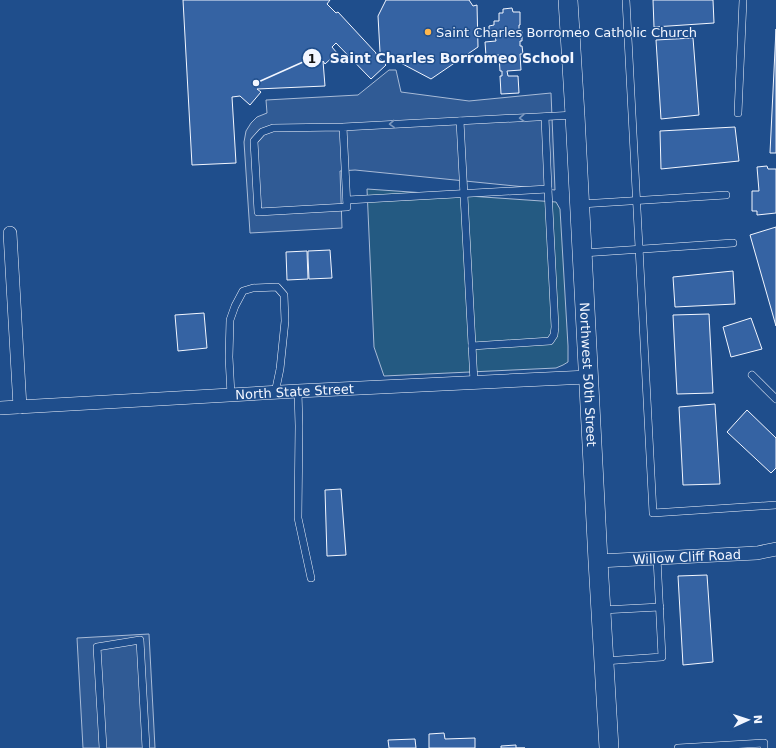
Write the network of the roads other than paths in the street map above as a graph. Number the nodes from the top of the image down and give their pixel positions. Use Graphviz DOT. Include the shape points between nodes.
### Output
graph roads {
  1 [pos="568,0"];
  2 [pos="626,0"];
  3 [pos="743,0"];
  4 [pos="738,113"];
  5 [pos="575,115"];
  6 [pos="545,117"];
  7 [pos="460,121"];
  8 [pos="343,127"];
  9 [pos="548,189"];
  10 [pos="464,194"];
  11 [pos="726,195"];
  12 [pos="347,200"];
  13 [pos="636,200"];
  14 [pos="579,204"];
  15 [pos="10,233"];
  16 [pos="732,242"];
  17 [pos="639,249"];
  18 [pos="582,253"];
  19 [pos="472,346"];
  20 [pos="752,375"];
  21 [pos="588,377"];
  22 [pos="474,382"];
  23 [pos="298,391"];
  24 [pos="275,393"];
  25 [pos="231,395"];
  26 [pos="776,399"];
  27 [pos="20,407"];
  28 [pos="0,408"];
  29 [pos="776,505"];
  30 [pos="776,549"];
  31 [pos="657,558"];
  32 [pos="598,560"];
  33 [pos="311,578"];
  34 [pos="660,607"];
  35 [pos="601,610"];
  36 [pos="604,662"];
  37 [pos="103,748"];
  38 [pos="146,748"];
  39 [pos="609,748"];
  40 [pos="678,748"];
  41 [pos="764,748"];
  1 -- 5 [label="main road, Northwest 50th Street"];
  2 -- 13 [label="lane"];
  3 -- 4 [label="lane"];
  5 -- 6 [label="lane"];
  5 -- 14 [label="main road, Northwest 50th Street"];
  6 -- 7 [label="lane, one-way"];
  6 -- 9 [label="lane"];
  7 -- 8 [label="lane, one-way"];
  7 -- 10 [label="lane"];
  8 -- 12 [label="lane"];
  8 -- 12 [label="lane" via="273,128 262,132 254,141 258,212 347,207"];
  9 -- 10 [label="lane"];
  9 -- 19 [label="lane" via="554,335 550,341"];
  10 -- 12 [label="lane"];
  10 -- 19 [label="lane"];
  11 -- 13 [label="lane"];
  13 -- 14 [label="lane"];
  13 -- 17 [label="lane"];
  14 -- 18 [label="main road, Northwest 50th Street"];
  15 -- 27 [label="street"];
  16 -- 17 [label="lane"];
  17 -- 18 [label="lane"];
  17 -- 29 [label="lane" via="653,513"];
  18 -- 21 [label="main road, Northwest 50th Street"];
  19 -- 22 [label="lane"];
  20 -- 26 [label="lane"];
  21 -- 22 [label="street, North State Street"];
  21 -- 32 [label="main road, Northwest 50th Street"];
  22 -- 23 [label="street, North State Street"];
  23 -- 24 [label="street, North State Street"];
  23 -- 33 [label="lane" via="298,518"];
  24 -- 25 [label="street, North State Street"];
  24 -- 25 [label="lane" via="285,321 284,295 277,287 243,291 235,306 230,320"];
  25 -- 27 [label="street, North State Street"];
  27 -- 28 [label="street, North State Street"];
  30 -- 31 [label="street, Willow Cliff Road" via="758,553"];
  31 -- 32 [label="street, Willow Cliff Road"];
  31 -- 34 [label="lane"];
  32 -- 35 [label="main road, Northwest 50th Street"];
  34 -- 35 [label="lane"];
  34 -- 36 [label="lane" via="662,657"];
  35 -- 36 [label="main road, Northwest 50th Street"];
  36 -- 39 [label="main road, Northwest 50th Street"];
  37 -- 38 [label="lane" via="97,647 140,640"];
  40 -- 41 [label="lane" via="764,743"];
}
